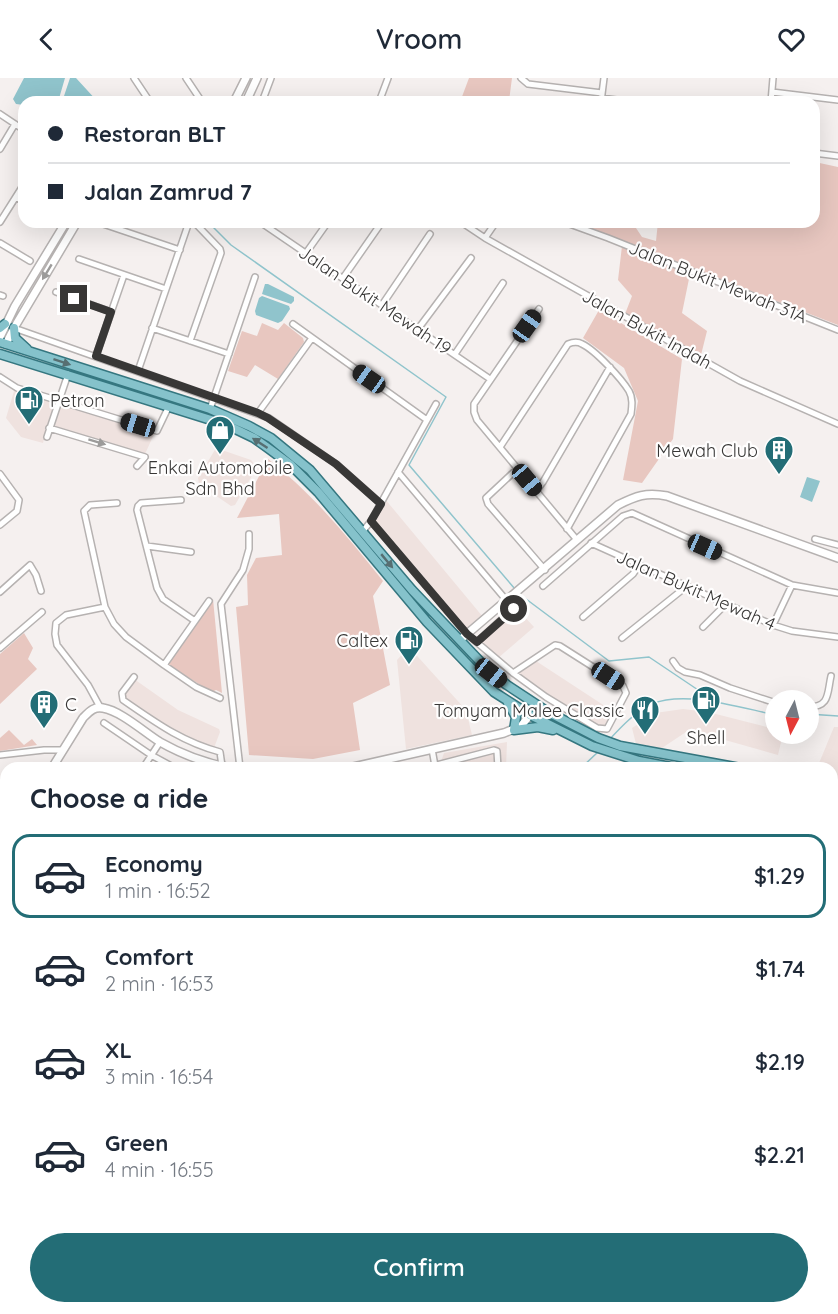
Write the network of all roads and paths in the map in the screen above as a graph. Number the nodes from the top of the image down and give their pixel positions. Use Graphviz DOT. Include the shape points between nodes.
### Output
graph roads {
  1 [pos="134,78"];
  2 [pos="187,78"];
  3 [pos="246,78"];
  4 [pos="257,78"];
  5 [pos="272,78"];
  6 [pos="388,78"];
  7 [pos="604,78"];
  8 [pos="773,78"];
  9 [pos="522,79"];
  10 [pos="772,92"];
  11 [pos="146,96"];
  12 [pos="198,96"];
  13 [pos="238,96"];
  14 [pos="249,96"];
  15 [pos="264,96"];
  16 [pos="381,96"];
  17 [pos="591,96"];
  18 [pos="601,96"];
  19 [pos="772,96"];
  20 [pos="805,96"];
  21 [pos="820,98"];
  22 [pos="838,100"];
  23 [pos="0,114"];
  24 [pos="15,124"];
  25 [pos="18,126"];
  26 [pos="0,149"];
  27 [pos="820,154"];
  28 [pos="838,156"];
  29 [pos="18,194"];
  30 [pos="16,197"];
  31 [pos="0,222"];
  32 [pos="63,228"];
  33 [pos="73,228"];
  34 [pos="115,228"];
  35 [pos="187,228"];
  36 [pos="200,228"];
  37 [pos="268,228"];
  38 [pos="324,228"];
  39 [pos="378,228"];
  40 [pos="470,228"];
  41 [pos="492,228"];
  42 [pos="580,228"];
  43 [pos="271,230"];
  44 [pos="430,234"];
  45 [pos="485,238"];
  46 [pos="0,243"];
  47 [pos="180,250"];
  48 [pos="306,253"];
  49 [pos="471,258"];
  50 [pos="79,259"];
  51 [pos="30,261"];
  52 [pos="124,274"];
  53 [pos="255,277"];
  54 [pos="343,278"];
  55 [pos="503,283"];
  56 [pos="166,289"];
  57 [pos="56,292"];
  58 [pos="382,305"];
  59 [pos="539,309"];
  60 [pos="111,312"];
  61 [pos="292,324"];
  62 [pos="6,327"];
  63 [pos="152,328"];
  64 [pos="418,329"];
  65 [pos="838,330"];
  66 [pos="312,338"];
  67 [pos="190,341"];
  68 [pos="1,345"];
  69 [pos="34,353"];
  70 [pos="229,354"];
  71 [pos="455,354"];
  72 [pos="96,356"];
  73 [pos="610,367"];
  74 [pos="138,370"];
  75 [pos="68,375"];
  76 [pos="0,377"];
  77 [pos="490,378"];
  78 [pos="214,397"];
  79 [pos="59,401"];
  80 [pos="436,404"];
  81 [pos="169,406"];
  82 [pos="210,409"];
  83 [pos="258,413"];
  84 [pos="427,420"];
  85 [pos="838,424"];
  86 [pos="50,428"];
  87 [pos="47,437"];
  88 [pos="500,447"];
  89 [pos="137,466"];
  90 [pos="517,468"];
  91 [pos="398,472"];
  92 [pos="0,474"];
  93 [pos="536,491"];
  94 [pos="181,500"];
  95 [pos="117,503"];
  96 [pos="381,504"];
  97 [pos="371,521"];
  98 [pos="0,525"];
  99 [pos="567,529"];
  100 [pos="363,531"];
  101 [pos="249,534"];
  102 [pos="815,539"];
  103 [pos="577,540"];
  104 [pos="591,543"];
  105 [pos="838,545"];
  106 [pos="147,546"];
  107 [pos="191,552"];
  108 [pos="562,554"];
  109 [pos="838,558"];
  110 [pos="569,561"];
  111 [pos="639,565"];
  112 [pos="545,570"];
  113 [pos="792,585"];
  114 [pos="543,586"];
  115 [pos="687,586"];
  116 [pos="41,591"];
  117 [pos="0,592"];
  118 [pos="838,593"];
  119 [pos="510,599"];
  120 [pos="209,601"];
  121 [pos="726,604"];
  122 [pos="105,607"];
  123 [pos="514,609"];
  124 [pos="42,612"];
  125 [pos="582,617"];
  126 [pos="195,621"];
  127 [pos="427,622"];
  128 [pos="773,625"];
  129 [pos="703,627"];
  130 [pos="464,637"];
  131 [pos="838,637"];
  132 [pos="622,638"];
  133 [pos="477,642"];
  134 [pos="0,648"];
  135 [pos="464,661"];
  136 [pos="673,661"];
  137 [pos="165,665"];
  138 [pos="513,673"];
  139 [pos="831,675"];
  140 [pos="134,677"];
  141 [pos="507,686"];
  142 [pos="220,698"];
  143 [pos="504,698"];
  144 [pos="765,699"];
  145 [pos="100,707"];
  146 [pos="819,707"];
  147 [pos="530,715"];
  148 [pos="104,723"];
  149 [pos="514,730"];
  150 [pos="563,732"];
  151 [pos="585,732"];
  152 [pos="160,742"];
  153 [pos="432,749"];
  154 [pos="620,749"];
  155 [pos="62,750"];
  156 [pos="151,755"];
  157 [pos="0,756"];
  158 [pos="55,762"];
  159 [pos="147,762"];
  160 [pos="164,762"];
  161 [pos="208,762"];
  162 [pos="221,762"];
  163 [pos="239,762"];
  164 [pos="375,762"];
  165 [pos="434,762"];
  166 [pos="441,762"];
  167 [pos="498,762"];
  168 [pos="653,762"];
  169 [pos="665,762"];
  170 [pos="685,762"];
  171 [pos="708,762"];
  172 [pos="838,1251"];
  173 [pos="838,1278"];
  1 -- 11 [label="street"];
  2 -- 12 [label="street"];
  3 -- 13 [label="street"];
  4 -- 14 [label="street"];
  5 -- 15 [label="street"];
  6 -- 16 [label="street"];
  7 -- 18 [label="street"];
  8 -- 10 [label="street"];
  9 -- 17 [label="street" via="528,84"];
  10 -- 19 [label="street"];
  10 -- 20 [label="street"];
  21 -- 22 [label="street"];
  23 -- 24 [label="street"];
  24 -- 25 [label="street"];
  24 -- 26 [label="street"];
  27 -- 28 [label="street"];
  29 -- 30 [label="street"];
  30 -- 31 [label="street"];
  32 -- 62 [label="street"];
  33 -- 62 [label="street, one-way"];
  34 -- 47 [label="street"];
  35 -- 47 [label="street"];
  36 -- 67 [label="street" via="220,253"];
  37 -- 43 [label="street, Jalan Bukit Mewah 19"];
  38 -- 48 [label="street"];
  39 -- 54 [label="street"];
  40 -- 45 [label="street, Jalan Bukit Indah"];
  41 -- 45 [label="street"];
  42 -- 65 [label="street, Jalan Bukit Mewah 31A"];
  43 -- 48 [label="street, Jalan Bukit Mewah 19"];
  44 -- 58 [label="street"];
  45 -- 85 [label="street, Jalan Bukit Indah" via="740,381"];
  46 -- 51 [label="street"];
  47 -- 56 [label="street"];
  48 -- 54 [label="street, Jalan Bukit Mewah 19"];
  49 -- 64 [label="street"];
  50 -- 52 [label="street"];
  52 -- 56 [label="street"];
  52 -- 60 [label="street"];
  53 -- 70 [label="street"];
  54 -- 58 [label="street, Jalan Bukit Mewah 19"];
  55 -- 71 [label="street"];
  56 -- 63 [label="street"];
  57 -- 60 [label="street"];
  58 -- 64 [label="street, Jalan Bukit Mewah 19"];
  59 -- 77 [label="street"];
  60 -- 72 [label="street"];
  61 -- 66 [label="street"];
  62 -- 68 [label="street"];
  62 -- 69 [label="main road"];
  62 -- 72 [label="street"];
  63 -- 67 [label="street"];
  63 -- 74 [label="street"];
  64 -- 71 [label="street, Jalan Bukit Mewah 19"];
  66 -- 83 [label="street"];
  66 -- 84 [label="street"];
  67 -- 70 [label="street"];
  68 -- 69 [label="main road"];
  68 -- 75 [label="main road" via="13,354"];
  69 -- 82 [label="main road, one-way"];
  70 -- 78 [label="street"];
  71 -- 77 [label="street, Jalan Bukit Mewah 19"];
  72 -- 74 [label="street"];
  73 -- 88 [label="street" via="582,344 568,344"];
  73 -- 93 [label="street"];
  73 -- 99 [label="street" via="630,392 631,414"];
  74 -- 78 [label="street"];
  75 -- 79 [label="street"];
  75 -- 81 [label="main road"];
  76 -- 79 [label="street" via="17,388"];
  77 -- 88 [label="street" via="474,404 474,412"];
  78 -- 82 [label="street"];
  78 -- 83 [label="street"];
  79 -- 81 [label="street" via="157,431"];
  79 -- 86 [label="street"];
  80 -- 84 [label="street"];
  127 -- 81 [label="main road, one-way" via="291,465 227,425"];
  82 -- 100 [label="main road" via="249,426 286,449 310,470"];
  83 -- 96 [label="street" via="336,464"];
  84 -- 91 [label="street"];
  86 -- 87 [label="street"];
  86 -- 89 [label="street, one-way" via="145,457"];
  88 -- 90 [label="street"];
  90 -- 93 [label="street"];
  90 -- 112 [label="street" via="486,498"];
  91 -- 96 [label="street"];
  91 -- 119 [label="street"];
  92 -- 98 [label="street" via="19,501 16,510"];
  93 -- 99 [label="street"];
  94 -- 106 [label="street" via="138,506"];
  95 -- 122 [label="street" via="90,505 84,511"];
  96 -- 97 [label="street"];
  97 -- 100 [label="street"];
  97 -- 130 [label="street"];
  99 -- 103 [label="street"];
  100 -- 130 [label="main road, one-way" via="412,590"];
  101 -- 163 [label="street" via="243,570 221,604"];
  102 -- 105 [label="street"];
  103 -- 108 [label="street"];
  103 -- 109 [label="street" via="618,505 651,493 667,495"];
  104 -- 110 [label="street"];
  104 -- 111 [label="street, Jalan Bukit Mewah 4"];
  104 -- 113 [label="street" via="632,513"];
  106 -- 107 [label="street"];
  106 -- 126 [label="street" via="163,599"];
  108 -- 110 [label="street"];
  108 -- 112 [label="street"];
  110 -- 114 [label="street"];
  111 -- 115 [label="street, Jalan Bukit Mewah 4"];
  111 -- 125 [label="street"];
  112 -- 119 [label="street"];
  113 -- 118 [label="street"];
  113 -- 128 [label="street"];
  115 -- 121 [label="street, Jalan Bukit Mewah 4"];
  115 -- 132 [label="street"];
  116 -- 117 [label="street" via="30,565"];
  119 -- 130 [label="street"];
  120 -- 126 [label="street"];
  121 -- 128 [label="street, Jalan Bukit Mewah 4"];
  121 -- 129 [label="street"];
  122 -- 137 [label="street" via="126,637"];
  122 -- 145 [label="street" via="66,615 56,623 55,634 57,645"];
  123 -- 133 [label="street"];
  124 -- 134 [label="street"];
  126 -- 137 [label="street"];
  127 -- 130 [label="main road" via="450,640"];
  127 -- 135 [label="main road"];
  128 -- 131 [label="street, Jalan Bukit Mewah 4"];
  130 -- 133 [label="street"];
  130 -- 135 [label="main road" via="459,649"];
  130 -- 141 [label="main road" via="491,673"];
  133 -- 138 [label="street"];
  135 -- 143 [label="main road"];
  136 -- 144 [label="street" via="686,672"];
  137 -- 142 [label="street"];
  138 -- 138 [label="street" via="555,645 623,686 626,693 607,729 597,728"];
  139 -- 146 [label="street" via="824,704"];
  140 -- 162 [label="street" via="122,693 123,700 176,736 220,752"];
  141 -- 147 [label="main road" via="509,692 531,708"];
  141 -- 151 [label="main road"];
  143 -- 147 [label="main road"];
  143 -- 149 [label="main road" via="516,717"];
  145 -- 152 [label="street"];
  145 -- 155 [label="street" via="83,718"];
  147 -- 149 [label="street"];
  147 -- 150 [label="main road"];
  147 -- 151 [label="main road" via="541,715"];
  148 -- 156 [label="street"];
  149 -- 150 [label="main road" via="538,727"];
  149 -- 153 [label="street"];
  150 -- 154 [label="main road" via="592,746"];
  151 -- 154 [label="main road"];
  152 -- 156 [label="street"];
  152 -- 161 [label="street"];
  153 -- 164 [label="street"];
  153 -- 165 [label="street"];
  154 -- 168 [label="main road"];
  154 -- 171 [label="main road"];
  155 -- 157 [label="street"];
  155 -- 158 [label="street"];
  156 -- 159 [label="street"];
  156 -- 160 [label="street"];
  166 -- 167 [label="street" via="494,750"];
  169 -- 170 [label="main road"];
  172 -- 173 [label="street"];
}
